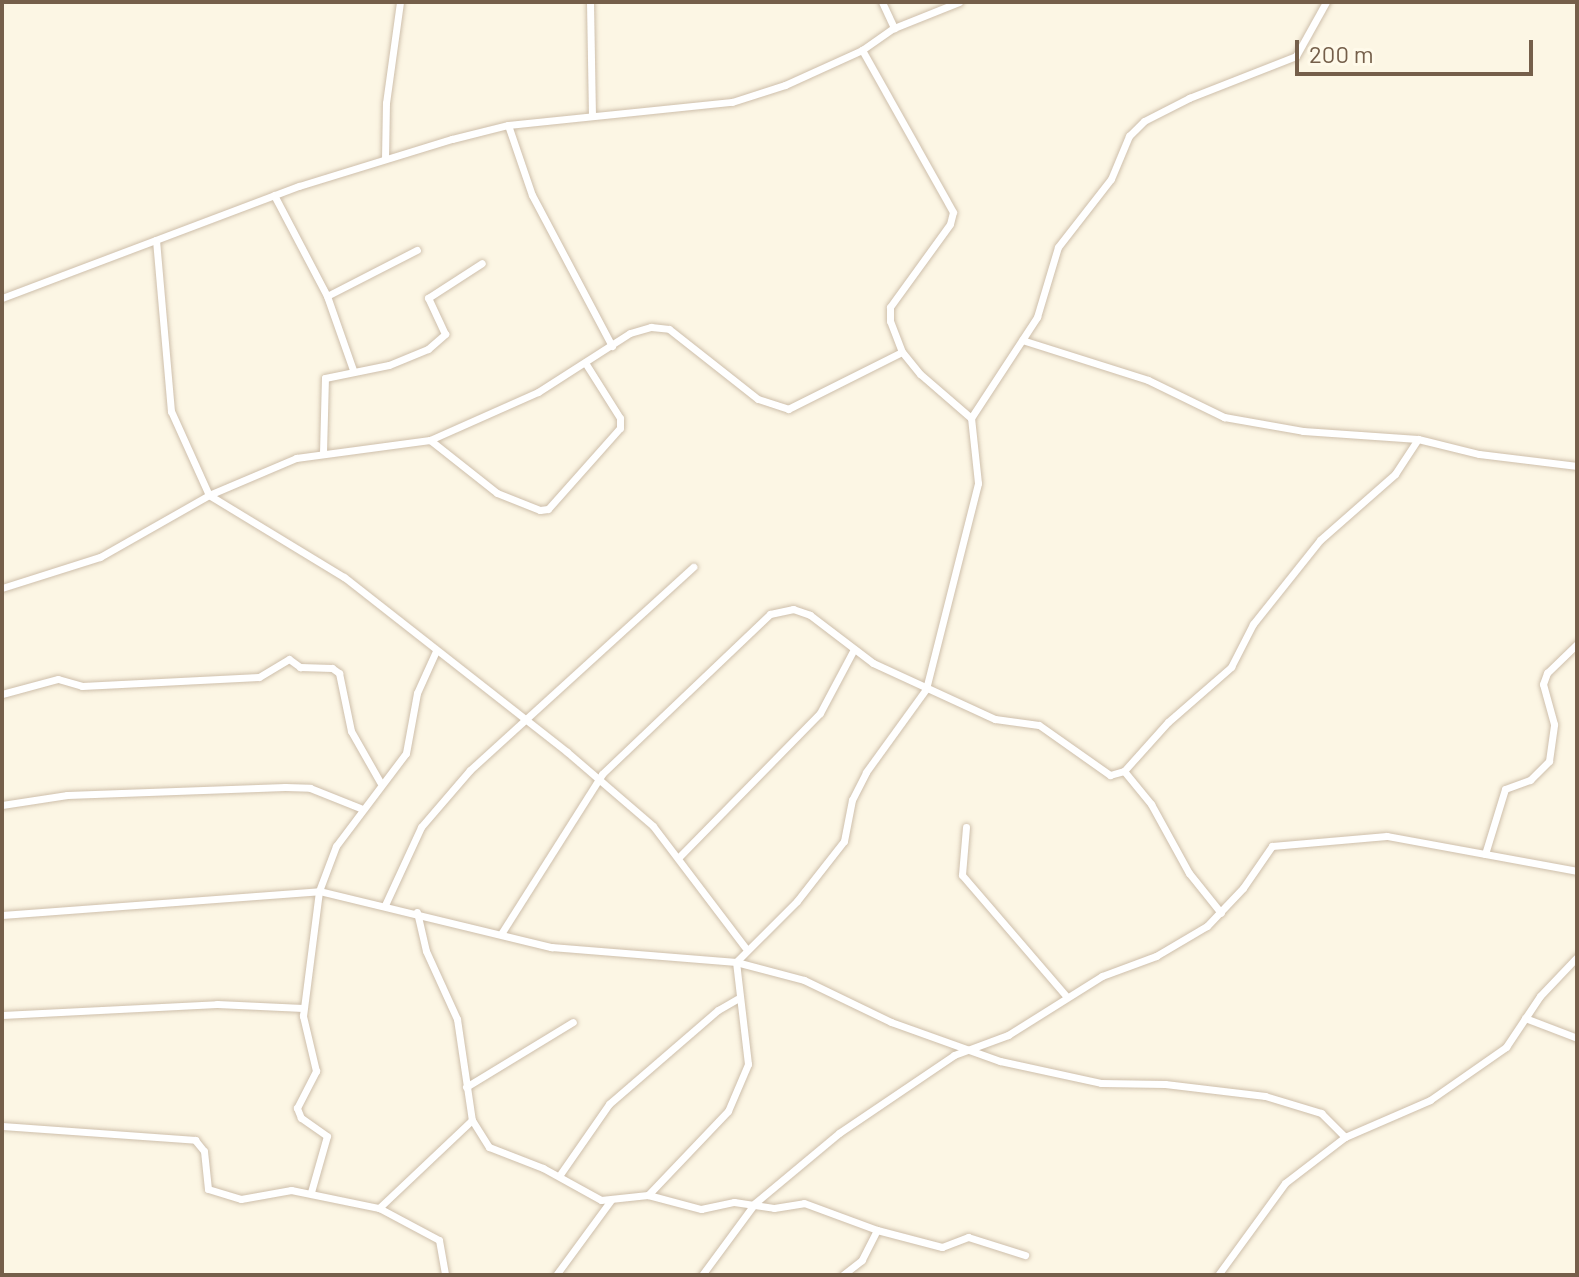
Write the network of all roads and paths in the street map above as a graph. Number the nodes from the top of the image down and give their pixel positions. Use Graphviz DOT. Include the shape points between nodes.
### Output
graph roads {
  1 [pos="400,2"];
  2 [pos="590,2"];
  3 [pos="882,2"];
  4 [pos="959,2"];
  5 [pos="1326,2"];
  6 [pos="894,28"];
  7 [pos="862,50"];
  8 [pos="592,115"];
  9 [pos="508,125"];
  10 [pos="385,159"];
  11 [pos="274,195"];
  12 [pos="156,240"];
  13 [pos="417,250"];
  14 [pos="482,263"];
  15 [pos="327,296"];
  16 [pos="2,298"];
  17 [pos="1022,340"];
  18 [pos="612,346"];
  19 [pos="902,352"];
  20 [pos="586,364"];
  21 [pos="353,370"];
  22 [pos="971,418"];
  23 [pos="1418,439"];
  24 [pos="430,440"];
  25 [pos="323,453"];
  26 [pos="1577,466"];
  27 [pos="209,495"];
  28 [pos="693,567"];
  29 [pos="2,588"];
  30 [pos="1577,644"];
  31 [pos="854,649"];
  32 [pos="436,651"];
  33 [pos="926,689"];
  34 [pos="2,694"];
  35 [pos="524,718"];
  36 [pos="1124,771"];
  37 [pos="380,782"];
  38 [pos="596,782"];
  39 [pos="2,805"];
  40 [pos="360,808"];
  41 [pos="966,827"];
  42 [pos="1485,854"];
  43 [pos="680,856"];
  44 [pos="1577,871"];
  45 [pos="319,891"];
  46 [pos="385,905"];
  47 [pos="417,912"];
  48 [pos="1221,913"];
  49 [pos="2,915"];
  50 [pos="501,934"];
  51 [pos="745,947"];
  52 [pos="1577,957"];
  53 [pos="736,962"];
  54 [pos="1067,997"];
  55 [pos="737,999"];
  56 [pos="303,1008"];
  57 [pos="2,1015"];
  58 [pos="1525,1018"];
  59 [pos="573,1022"];
  60 [pos="1577,1038"];
  61 [pos="965,1049"];
  62 [pos="466,1087"];
  63 [pos="472,1120"];
  64 [pos="2,1126"];
  65 [pos="1345,1137"];
  66 [pos="559,1176"];
  67 [pos="311,1192"];
  68 [pos="648,1195"];
  69 [pos="611,1200"];
  70 [pos="755,1203"];
  71 [pos="379,1208"];
  72 [pos="877,1230"];
  73 [pos="1025,1255"];
  74 [pos="845,1274"];
  75 [pos="445,1275"];
  76 [pos="556,1275"];
  77 [pos="702,1275"];
  78 [pos="1218,1275"];
  1 -- 10 [label="street" via="386,103"];
  2 -- 8 [label="street"];
  3 -- 6 [label="street"];
  4 -- 6 [label="street"];
  5 -- 17 [label="street" via="1296,56 1189,98 1144,121 1129,136 1111,179 1058,247 1037,317"];
  6 -- 7 [label="street"];
  7 -- 8 [label="street" via="732,102"];
  7 -- 19 [label="street" via="953,212 950,224 890,307"];
  8 -- 9 [label="street"];
  9 -- 10 [label="street"];
  9 -- 18 [label="street" via="532,195"];
  10 -- 11 [label="street"];
  11 -- 12 [label="street"];
  11 -- 15 [label="street"];
  12 -- 16 [label="street"];
  12 -- 27 [label="street" via="171,411"];
  13 -- 15 [label="street"];
  14 -- 21 [label="street" via="428,298 445,334 428,349 389,365"];
  15 -- 21 [label="street"];
  17 -- 22 [label="street"];
  17 -- 23 [label="street" via="1148,380 1224,417 1303,431"];
  18 -- 19 [label="street" via="630,333 669,329 758,399 788,409"];
  18 -- 20 [label="street"];
  19 -- 22 [label="street"];
  20 -- 24 [label="street" via="538,392"];
  20 -- 24 [label="street" via="620,418 620,428 548,509 497,493"];
  21 -- 25 [label="street" via="325,378"];
  22 -- 33 [label="street" via="978,483"];
  23 -- 26 [label="street" via="1479,454"];
  23 -- 36 [label="street" via="1395,474 1320,540 1253,624 1231,667 1168,722"];
  24 -- 25 [label="street"];
  25 -- 27 [label="street" via="296,458"];
  27 -- 29 [label="street" via="100,557"];
  27 -- 32 [label="street" via="344,577"];
  28 -- 35 [label="street"];
  30 -- 42 [label="street" via="1547,673 1543,684 1554,724 1549,761 1530,780 1505,789"];
  31 -- 33 [label="street"];
  31 -- 38 [label="street" via="810,615 793,609 770,614"];
  31 -- 43 [label="street" via="820,713"];
  32 -- 35 [label="street"];
  32 -- 37 [label="street" via="417,693 406,753"];
  33 -- 36 [label="street" via="995,719 1039,725 1102,773"];
  33 -- 51 [label="street" via="866,772 852,800 844,841 823,873"];
  34 -- 37 [label="street" via="58,679 82,686 259,677 289,659 300,667 332,668 339,673 351,731"];
  35 -- 38 [label="street"];
  35 -- 46 [label="street" via="421,827"];
  36 -- 48 [label="street"];
  37 -- 40 [label="street"];
  38 -- 43 [label="street" via="653,826"];
  38 -- 50 [label="street"];
  39 -- 40 [label="street" via="67,795 285,787 310,788"];
  40 -- 45 [label="street" via="336,846"];
  41 -- 54 [label="street" via="962,875"];
  42 -- 44 [label="street"];
  42 -- 48 [label="street" via="1387,836 1283,842 1265,854"];
  43 -- 51 [label="street"];
  45 -- 46 [label="street"];
  45 -- 49 [label="street"];
  45 -- 56 [label="street"];
  46 -- 47 [label="street"];
  47 -- 50 [label="street"];
  47 -- 62 [label="street" via="426,951 457,1019"];
  48 -- 54 [label="street" via="1156,956"];
  50 -- 53 [label="street" via="551,947"];
  51 -- 53 [label="street"];
  52 -- 58 [label="street"];
  53 -- 55 [label="street"];
  53 -- 61 [label="street" via="804,980"];
  54 -- 61 [label="street" via="1008,1035"];
  55 -- 66 [label="street" via="609,1104"];
  55 -- 68 [label="street" via="750,1050 737,1092 695,1150"];
  56 -- 57 [label="street" via="217,1004"];
  56 -- 67 [label="street" via="303,1028 316,1071 297,1114 327,1136"];
  58 -- 60 [label="street"];
  58 -- 65 [label="street" via="1506,1047 1444,1090"];
  59 -- 62 [label="street"];
  61 -- 65 [label="street" via="1101,1083 1165,1084 1265,1096 1321,1113"];
  61 -- 70 [label="street" via="839,1133"];
  62 -- 63 [label="street"];
  63 -- 66 [label="street" via="495,1152"];
  63 -- 71 [label="street"];
  64 -- 67 [label="street" via="195,1140 204,1151 206,1185 214,1192 241,1199"];
  65 -- 78 [label="street" via="1285,1183"];
  66 -- 69 [label="street" via="591,1196"];
  67 -- 71 [label="street"];
  68 -- 69 [label="street"];
  68 -- 70 [label="street" via="701,1209"];
  69 -- 76 [label="street"];
  70 -- 72 [label="street" via="784,1208 804,1203"];
  70 -- 77 [label="street"];
  71 -- 75 [label="street" via="433,1234 442,1249"];
  72 -- 73 [label="street" via="942,1247 968,1237"];
  72 -- 74 [label="street" via="871,1247"];
}
